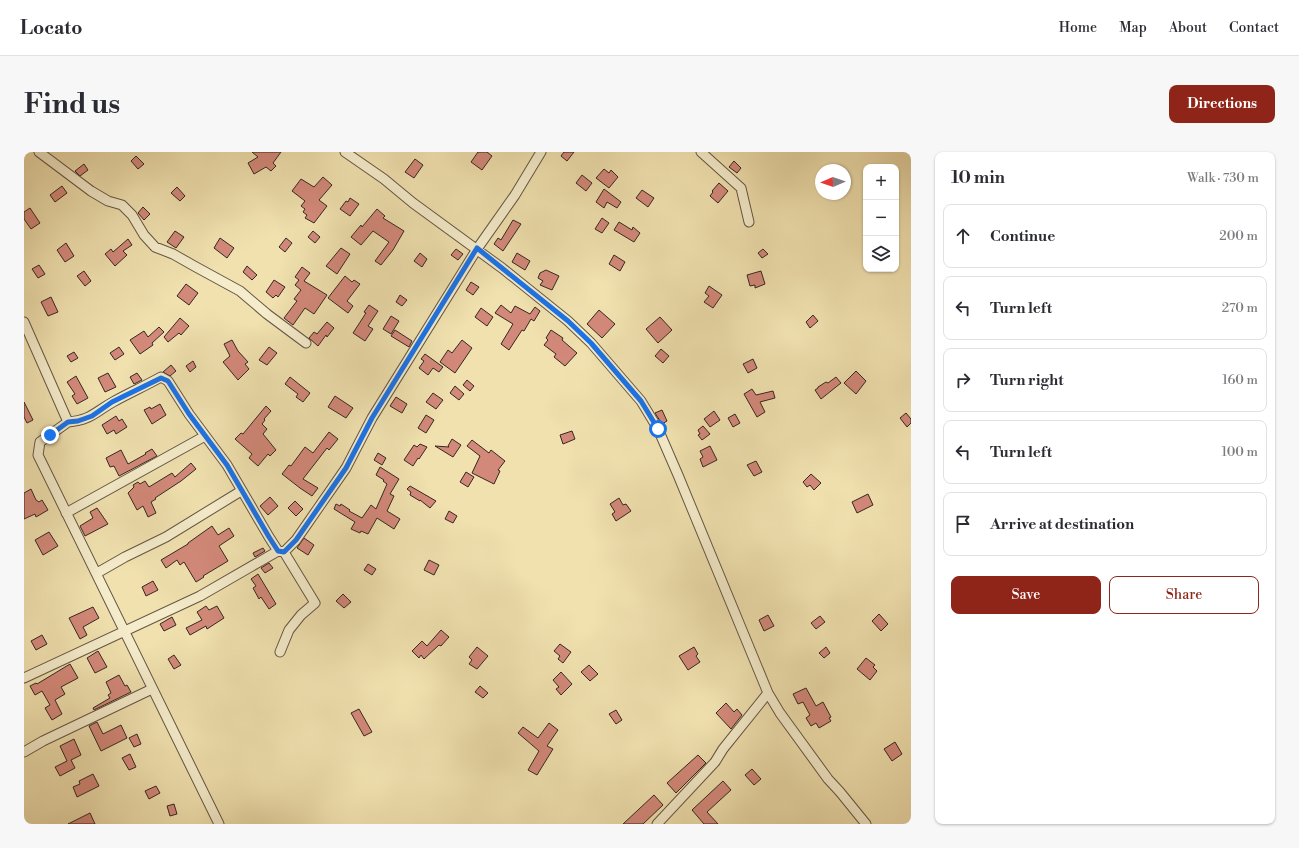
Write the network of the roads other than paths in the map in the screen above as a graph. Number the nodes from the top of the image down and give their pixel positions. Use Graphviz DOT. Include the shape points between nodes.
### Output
graph roads {
  1 [pos="39,152"];
  2 [pos="345,152"];
  3 [pos="541,152"];
  4 [pos="701,152"];
  5 [pos="749,222"];
  6 [pos="477,248"];
  7 [pos="24,322"];
  8 [pos="306,343"];
  9 [pos="68,422"];
  10 [pos="205,436"];
  11 [pos="241,491"];
  12 [pos="66,513"];
  13 [pos="281,551"];
  14 [pos="97,573"];
  15 [pos="124,632"];
  16 [pos="280,652"];
  17 [pos="24,678"];
  18 [pos="152,689"];
  19 [pos="768,693"];
  20 [pos="24,752"];
  21 [pos="219,824"];
  22 [pos="657,824"];
  23 [pos="866,824"];
  1 -- 8 [label="street" via="91,191 108,201 122,205 155,247 173,254 240,291"];
  2 -- 6 [label="street"];
  3 -- 6 [label="street" via="515,195"];
  4 -- 5 [label="street" via="741,188"];
  6 -- 13 [label="street" via="378,409 346,468 296,540"];
  6 -- 19 [label="street" via="568,321 591,343 641,401 658,429"];
  7 -- 9 [label="street"];
  9 -- 10 [label="street" via="92,416 112,402 161,378 168,381"];
  9 -- 12 [label="street" via="40,442 38,455"];
  10 -- 11 [label="street" via="227,465"];
  10 -- 12 [label="street"];
  11 -- 13 [label="street" via="269,537"];
  11 -- 14 [label="street" via="166,537"];
  12 -- 14 [label="street"];
  13 -- 15 [label="street" via="200,596"];
  13 -- 16 [label="street" via="315,603 289,630"];
  14 -- 15 [label="street"];
  15 -- 17 [label="street"];
  15 -- 18 [label="street"];
  18 -- 20 [label="street"];
  18 -- 21 [label="street"];
  19 -- 22 [label="street" via="715,762"];
  19 -- 23 [label="street" via="780,714 828,780"];
}
